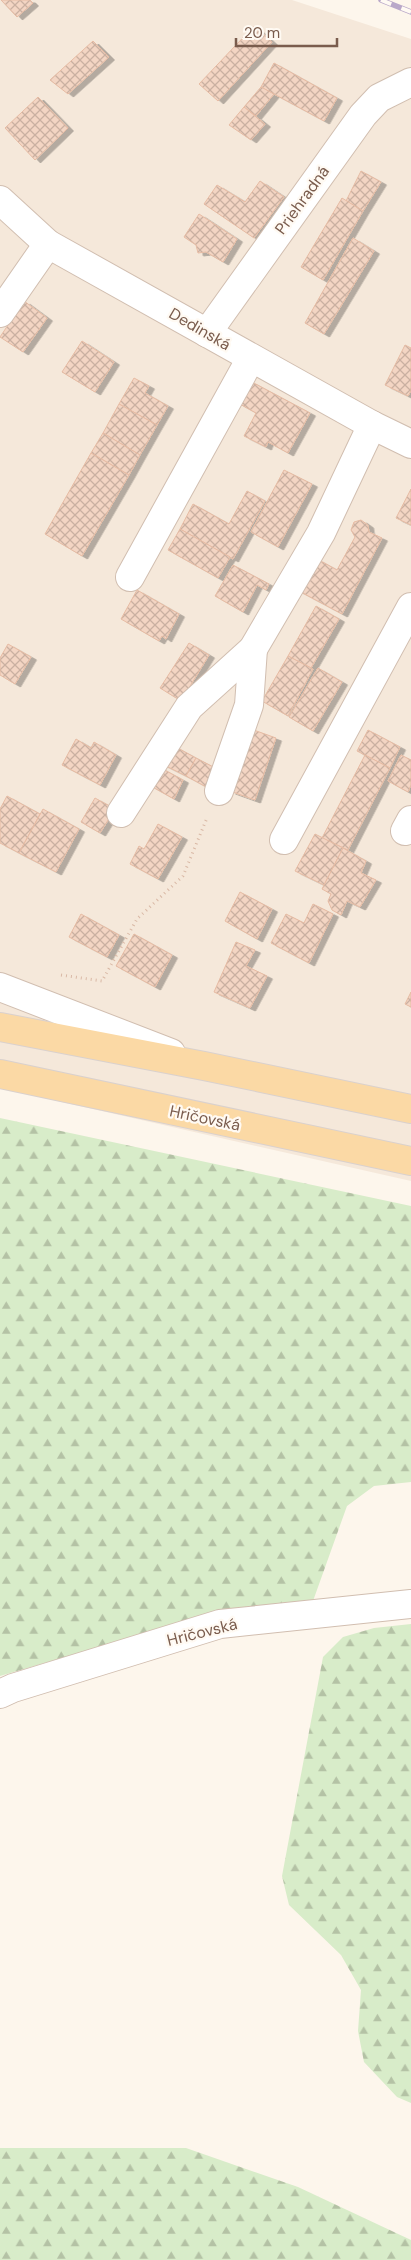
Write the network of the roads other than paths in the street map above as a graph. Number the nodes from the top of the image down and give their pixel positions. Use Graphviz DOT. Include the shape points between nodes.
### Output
graph roads {
  1 [pos="411,82"];
  2 [pos="0,200"];
  3 [pos="48,244"];
  4 [pos="0,312"];
  5 [pos="207,333"];
  6 [pos="250,358"];
  7 [pos="372,425"];
  8 [pos="411,444"];
  9 [pos="130,577"];
  10 [pos="411,607"];
  11 [pos="253,649"];
  12 [pos="219,791"];
  13 [pos="121,813"];
  14 [pos="284,840"];
  15 [pos="0,987"];
  16 [pos="0,1027"];
  17 [pos="204,1066"];
  18 [pos="0,1074"];
  19 [pos="411,1109"];
  20 [pos="411,1161"];
  21 [pos="411,1604"];
  22 [pos="0,1694"];
  1 -- 5 [label="street, Priehradná" via="385,95 363,115"];
  2 -- 3 [label="street, Dedinská"];
  3 -- 4 [label="street"];
  3 -- 5 [label="street, Dedinská"];
  5 -- 6 [label="street, Dedinská"];
  6 -- 7 [label="street, Dedinská"];
  6 -- 9 [label="street"];
  7 -- 8 [label="street, Dedinská"];
  7 -- 11 [label="street" via="321,533"];
  10 -- 14 [label="street"];
  11 -- 12 [label="street" via="249,706"];
  11 -- 13 [label="street" via="189,707"];
  15 -- 17 [label="street"];
  16 -- 17 [label="main road"];
  17 -- 19 [label="main road"];
  18 -- 20 [label="main road, Hričovská"];
  21 -- 22 [label="street, Hričovská" via="220,1624"];
}
